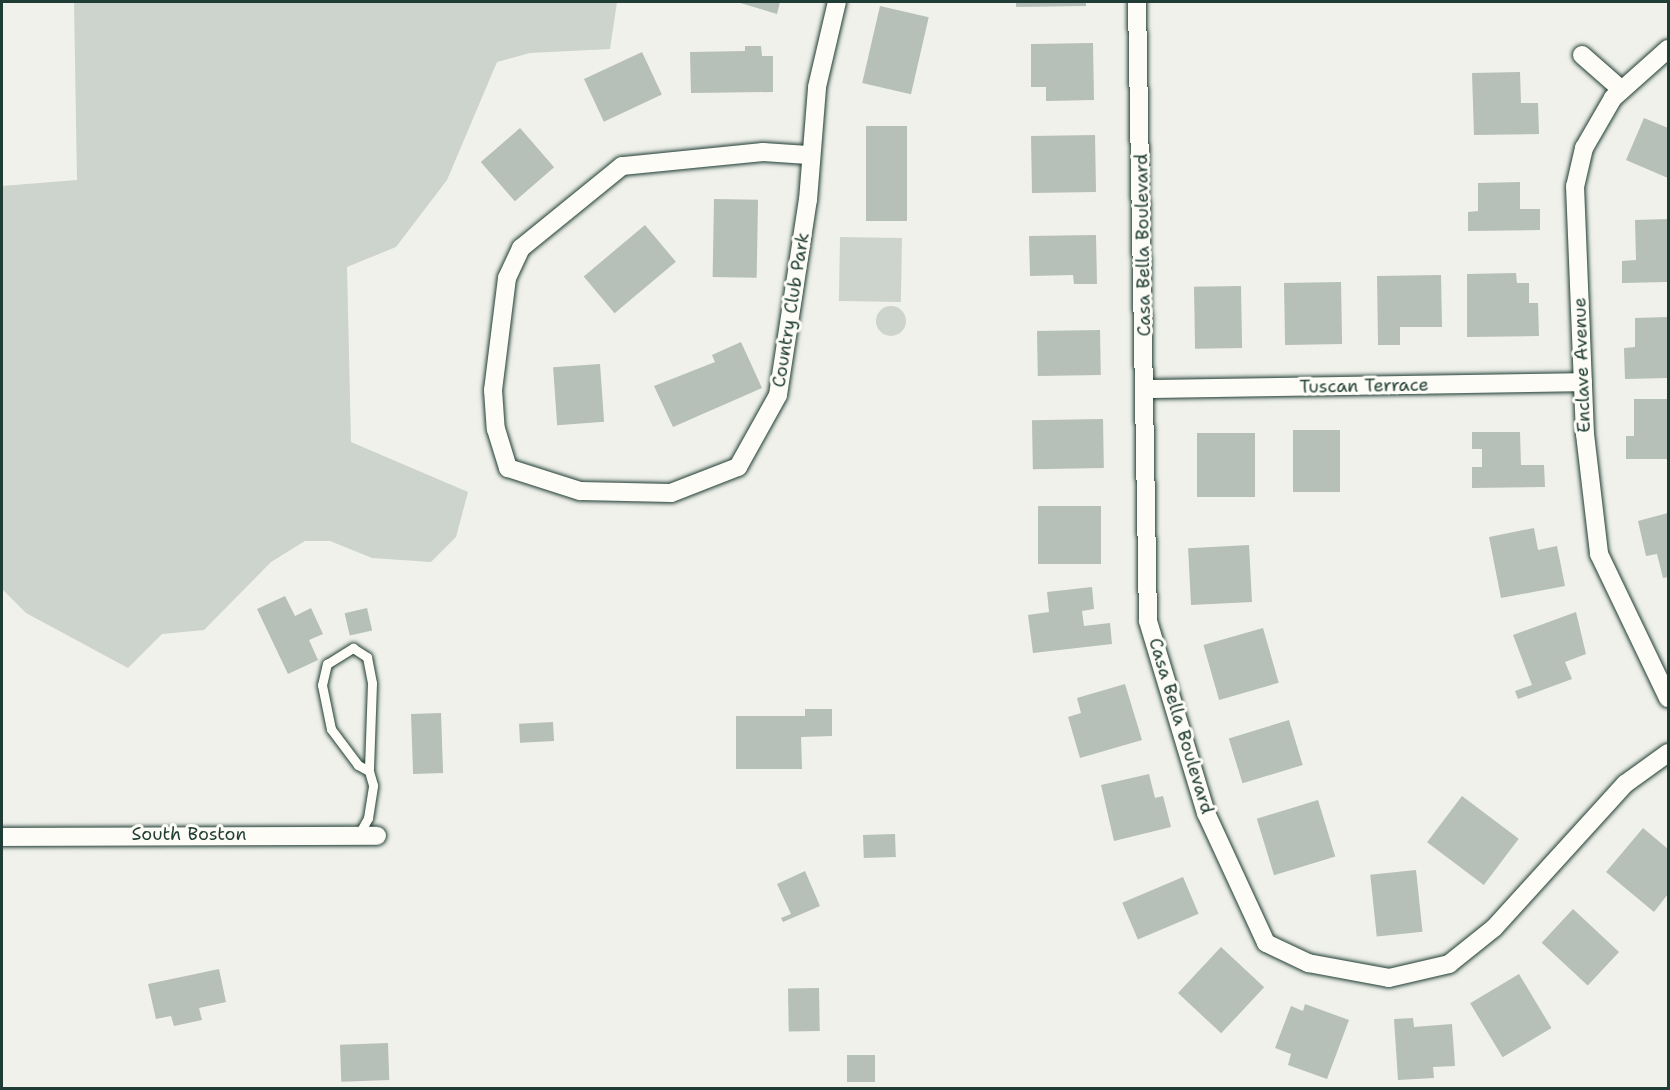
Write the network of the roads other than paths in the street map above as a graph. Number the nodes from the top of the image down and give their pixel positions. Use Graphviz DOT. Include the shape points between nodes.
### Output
graph roads {
  1 [pos="837,2"];
  2 [pos="1137,2"];
  3 [pos="1668,49"];
  4 [pos="1581,55"];
  5 [pos="1622,90"];
  6 [pos="807,154"];
  7 [pos="1583,382"];
  8 [pos="1146,389"];
  9 [pos="1668,698"];
  10 [pos="1668,753"];
  11 [pos="369,771"];
  12 [pos="358,836"];
  13 [pos="377,836"];
  14 [pos="2,837"];
  1 -- 6 [label="street, Country Club Park"];
  2 -- 8 [label="street, Casa Bella Boulevard"];
  3 -- 5 [label="street, Enclave Avenue"];
  4 -- 5 [label="street"];
  5 -- 7 [label="street, Enclave Avenue" via="1584,148 1575,186"];
  6 -- 6 [label="street, Country Club Park" via="807,200 778,395 738,467 671,493 580,491 508,468 496,429 493,390 507,278 521,248 622,166 763,152"];
  7 -- 8 [label="street, Tuscan Terrace"];
  7 -- 9 [label="street, Enclave Avenue" via="1599,554"];
  8 -- 10 [label="street, Casa Bella Boulevard" via="1148,621 1206,813 1266,943 1308,963 1389,978 1449,964 1494,928 1625,784"];
  11 -- 11 [label="lane" via="358,765 331,729 324,704 327,664 353,648 367,657 372,682"];
  11 -- 12 [label="lane" via="372,804"];
  12 -- 13 [label="street, South Boston"];
  12 -- 14 [label="street, South Boston"];
}
